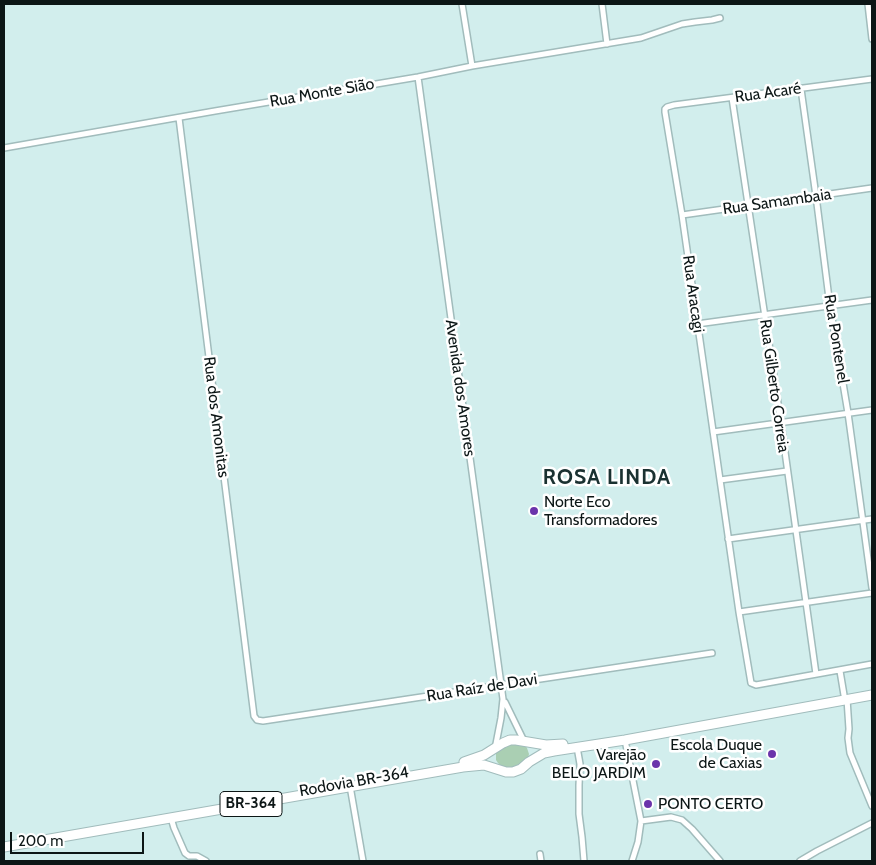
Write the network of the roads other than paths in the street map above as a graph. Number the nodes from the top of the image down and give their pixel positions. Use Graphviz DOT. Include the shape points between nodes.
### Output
graph roads {
  1 [pos="462,4"];
  2 [pos="602,4"];
  3 [pos="868,4"];
  4 [pos="720,18"];
  5 [pos="872,39"];
  6 [pos="607,44"];
  7 [pos="472,66"];
  8 [pos="418,77"];
  9 [pos="872,79"];
  10 [pos="801,89"];
  11 [pos="732,98"];
  12 [pos="665,109"];
  13 [pos="179,118"];
  14 [pos="4,148"];
  15 [pos="872,188"];
  16 [pos="816,196"];
  17 [pos="748,207"];
  18 [pos="682,215"];
  19 [pos="872,300"];
  20 [pos="830,306"];
  21 [pos="764,314"];
  22 [pos="697,324"];
  23 [pos="872,410"];
  24 [pos="848,413"];
  25 [pos="780,422"];
  26 [pos="713,432"];
  27 [pos="787,471"];
  28 [pos="720,480"];
  29 [pos="872,519"];
  30 [pos="863,520"];
  31 [pos="795,529"];
  32 [pos="728,539"];
  33 [pos="872,588"];
  34 [pos="872,593"];
  35 [pos="806,602"];
  36 [pos="739,612"];
  37 [pos="712,653"];
  38 [pos="872,664"];
  39 [pos="840,670"];
  40 [pos="816,674"];
  41 [pos="501,684"];
  42 [pos="872,691"];
  43 [pos="872,695"];
  44 [pos="845,697"];
  45 [pos="503,699"];
  46 [pos="254,716"];
  47 [pos="625,740"];
  48 [pos="524,742"];
  49 [pos="577,747"];
  50 [pos="495,749"];
  51 [pos="529,762"];
  52 [pos="498,769"];
  53 [pos="350,786"];
  54 [pos="872,806"];
  55 [pos="171,818"];
  56 [pos="641,821"];
  57 [pos="872,823"];
  58 [pos="4,842"];
  59 [pos="4,847"];
  60 [pos="540,854"];
  61 [pos="206,861"];
  62 [pos="363,861"];
  63 [pos="541,861"];
  64 [pos="584,861"];
  65 [pos="632,861"];
  66 [pos="720,861"];
  67 [pos="800,861"];
  1 -- 7 [label="street"];
  2 -- 6 [label="street"];
  3 -- 5 [label="street"];
  4 -- 6 [label="street, Rua Monte Sião" via="682,24 641,38"];
  6 -- 7 [label="street, Rua Monte Sião"];
  7 -- 8 [label="street, Rua Monte Sião"];
  8 -- 13 [label="street, Rua Monte Sião"];
  8 -- 41 [label="street, Avenida dos Amores"];
  9 -- 10 [label="street, Rua Acaré"];
  10 -- 11 [label="street, Rua Acaré"];
  10 -- 16 [label="street, Rua Pontenel"];
  11 -- 12 [label="street, Rua Acaré"];
  11 -- 17 [label="street, Rua Gilberto Correia"];
  12 -- 18 [label="street, Rua Aracagi"];
  13 -- 14 [label="street, Rua Monte Sião"];
  13 -- 46 [label="street, Rua dos Amonitas"];
  15 -- 16 [label="street, Rua Samambaia"];
  16 -- 17 [label="street, Rua Samambaia"];
  16 -- 20 [label="street, Rua Pontenel"];
  17 -- 18 [label="street, Rua Samambaia"];
  17 -- 21 [label="street, Rua Gilberto Correia"];
  18 -- 22 [label="street, Rua Aracagi"];
  19 -- 20 [label="street"];
  20 -- 21 [label="street"];
  20 -- 24 [label="street, Rua Pontenel"];
  21 -- 22 [label="street"];
  21 -- 25 [label="street, Rua Gilberto Correia"];
  22 -- 26 [label="street, Rua Aracagi"];
  23 -- 24 [label="street"];
  24 -- 25 [label="street"];
  24 -- 30 [label="street, Rua Pontenel"];
  25 -- 26 [label="street"];
  25 -- 27 [label="street, Rua Gilberto Correia"];
  26 -- 28 [label="street, Rua Aracagi"];
  27 -- 28 [label="street"];
  27 -- 31 [label="street, Rua Gilberto Correia"];
  28 -- 32 [label="street, Rua Aracagi"];
  29 -- 30 [label="street"];
  30 -- 31 [label="street"];
  30 -- 33 [label="street, Rua Pontenel"];
  31 -- 32 [label="street"];
  31 -- 35 [label="street, Rua Gilberto Correia"];
  32 -- 36 [label="street, Rua Aracagi"];
  34 -- 35 [label="street"];
  35 -- 36 [label="street"];
  35 -- 40 [label="street, Rua Gilberto Correia"];
  36 -- 40 [label="street, Rua Aracagi" via="752,684"];
  37 -- 41 [label="street, Rua Raíz de Davi"];
  38 -- 39 [label="street"];
  39 -- 40 [label="street"];
  39 -- 44 [label="street"];
  41 -- 45 [label="street, Avenida dos Amores"];
  41 -- 46 [label="street, Rua Raíz de Davi" via="263,722"];
  42 -- 44 [label="highway, BR-364"];
  43 -- 44 [label="highway, BR-364"];
  44 -- 47 [label="highway, BR-364"];
  44 -- 48 [label="highway, BR-364" via="556,745"];
  44 -- 54 [label="street" via="850,753"];
  45 -- 48 [label="street, Avenida dos Amores"];
  45 -- 50 [label="street, Avenida dos Amores"];
  47 -- 49 [label="highway, BR-364"];
  47 -- 56 [label="street"];
  48 -- 50 [label="highway, BR-364" via="510,740"];
  48 -- 51 [label="highway" via="530,750"];
  49 -- 51 [label="highway, BR-364" via="544,753"];
  49 -- 64 [label="street"];
  50 -- 52 [label="highway" via="492,755"];
  50 -- 58 [label="highway, Rodovia BR-364 / BR-364" via="479,758 458,763"];
  51 -- 52 [label="highway, BR-364" via="513,772"];
  52 -- 53 [label="highway, BR-364" via="484,765 463,766"];
  53 -- 55 [label="highway, BR-364"];
  53 -- 62 [label="street"];
  55 -- 59 [label="highway, BR-364"];
  55 -- 61 [label="street" via="185,854"];
  56 -- 65 [label="street"];
  56 -- 66 [label="street" via="671,817 682,820"];
  57 -- 67 [label="street"];
  60 -- 63 [label="street"];
}
